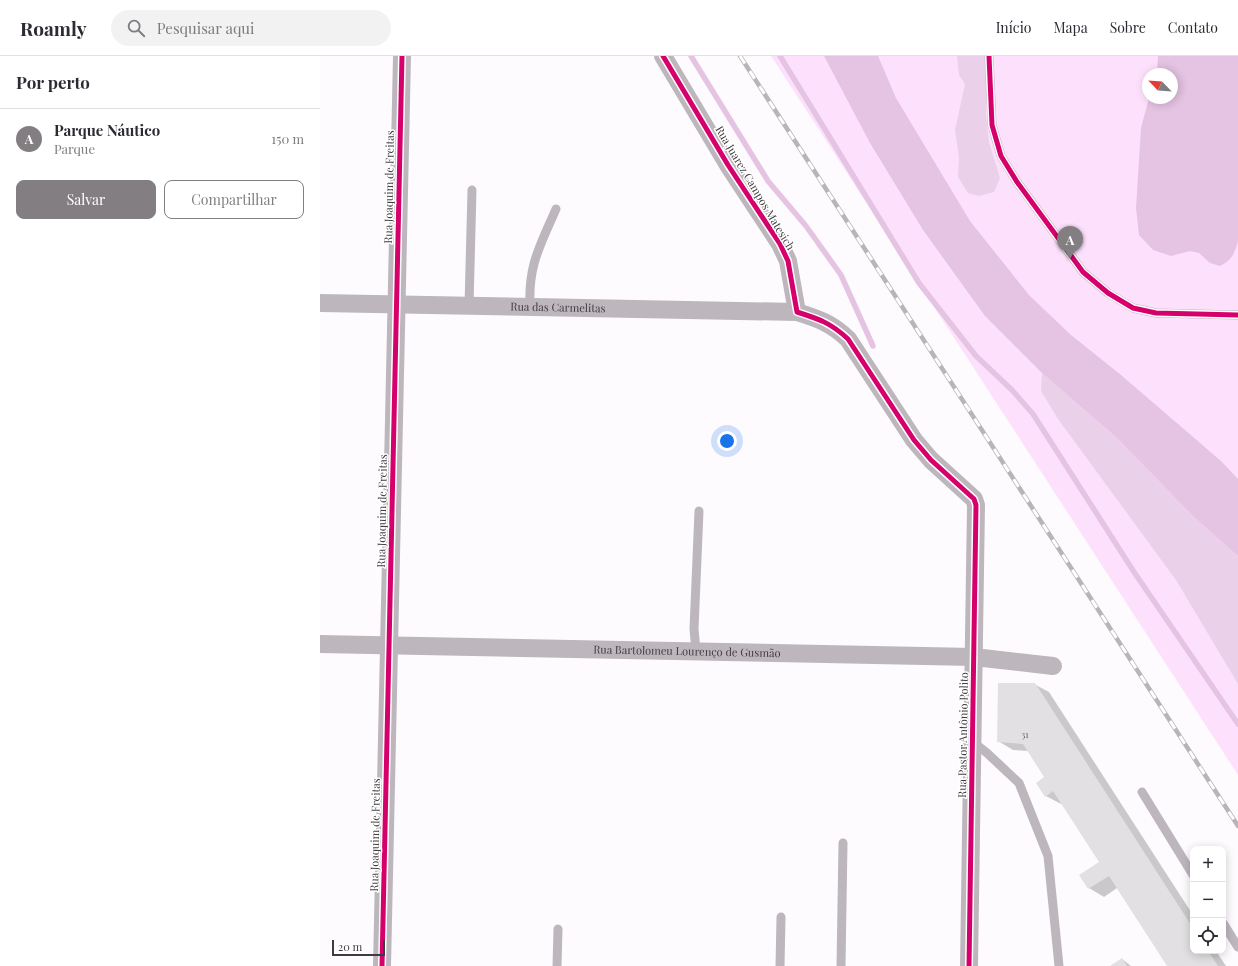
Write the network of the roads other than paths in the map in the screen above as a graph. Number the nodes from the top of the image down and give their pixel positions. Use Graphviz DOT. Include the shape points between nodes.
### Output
graph roads {
  1 [pos="402,56"];
  2 [pos="663,56"];
  3 [pos="989,56"];
  4 [pos="472,190"];
  5 [pos="556,209"];
  6 [pos="320,303"];
  7 [pos="397,304"];
  8 [pos="470,306"];
  9 [pos="530,307"];
  10 [pos="797,312"];
  11 [pos="1238,315"];
  12 [pos="699,511"];
  13 [pos="320,644"];
  14 [pos="389,645"];
  15 [pos="696,651"];
  16 [pos="974,657"];
  17 [pos="1053,666"];
  18 [pos="973,742"];
  19 [pos="1142,792"];
  20 [pos="843,843"];
  21 [pos="1190,870"];
  22 [pos="781,917"];
  23 [pos="1226,928"];
  24 [pos="558,929"];
  25 [pos="1238,947"];
  26 [pos="382,966"];
  27 [pos="556,966"];
  28 [pos="780,966"];
  29 [pos="841,966"];
  30 [pos="969,966"];
  31 [pos="1059,966"];
  1 -- 7 [label="street, Rua Joaquim de Freitas"];
  2 -- 10 [label="street, Rua Juarez Campos Matesich" via="728,165 780,244 788,262"];
  3 -- 11 [label="lane" via="992,125 1001,156 1083,272 1108,293 1133,308 1156,313"];
  4 -- 8 [label="lane"];
  5 -- 9 [label="lane" via="531,271"];
  6 -- 7 [label="street, Rua das Carmelitas"];
  7 -- 8 [label="street, Rua das Carmelitas"];
  7 -- 14 [label="street, Rua Joaquim de Freitas"];
  8 -- 9 [label="street, Rua das Carmelitas"];
  9 -- 10 [label="street, Rua das Carmelitas"];
  10 -- 16 [label="street, Rua Pastor Antônio Polito" via="834,326 848,339 914,440 931,460 974,499"];
  12 -- 15 [label="lane" via="694,629"];
  13 -- 14 [label="street, Rua Bartolomeu Lourenço de Gusmão"];
  14 -- 15 [label="street, Rua Bartolomeu Lourenço de Gusmão"];
  14 -- 26 [label="street, Rua Joaquim de Freitas"];
  15 -- 16 [label="street, Rua Bartolomeu Lourenço de Gusmão"];
  16 -- 17 [label="street, Rua Bartolomeu Lourenço de Gusmão"];
  16 -- 18 [label="street, Rua Pastor Antônio Polito"];
  18 -- 30 [label="street, Rua Pastor Antônio Polito"];
  18 -- 31 [label="lane" via="1019,783 1048,856"];
  19 -- 21 [label="lane"];
  20 -- 29 [label="lane"];
  22 -- 28 [label="lane"];
  23 -- 25 [label="lane"];
  24 -- 27 [label="lane"];
}
